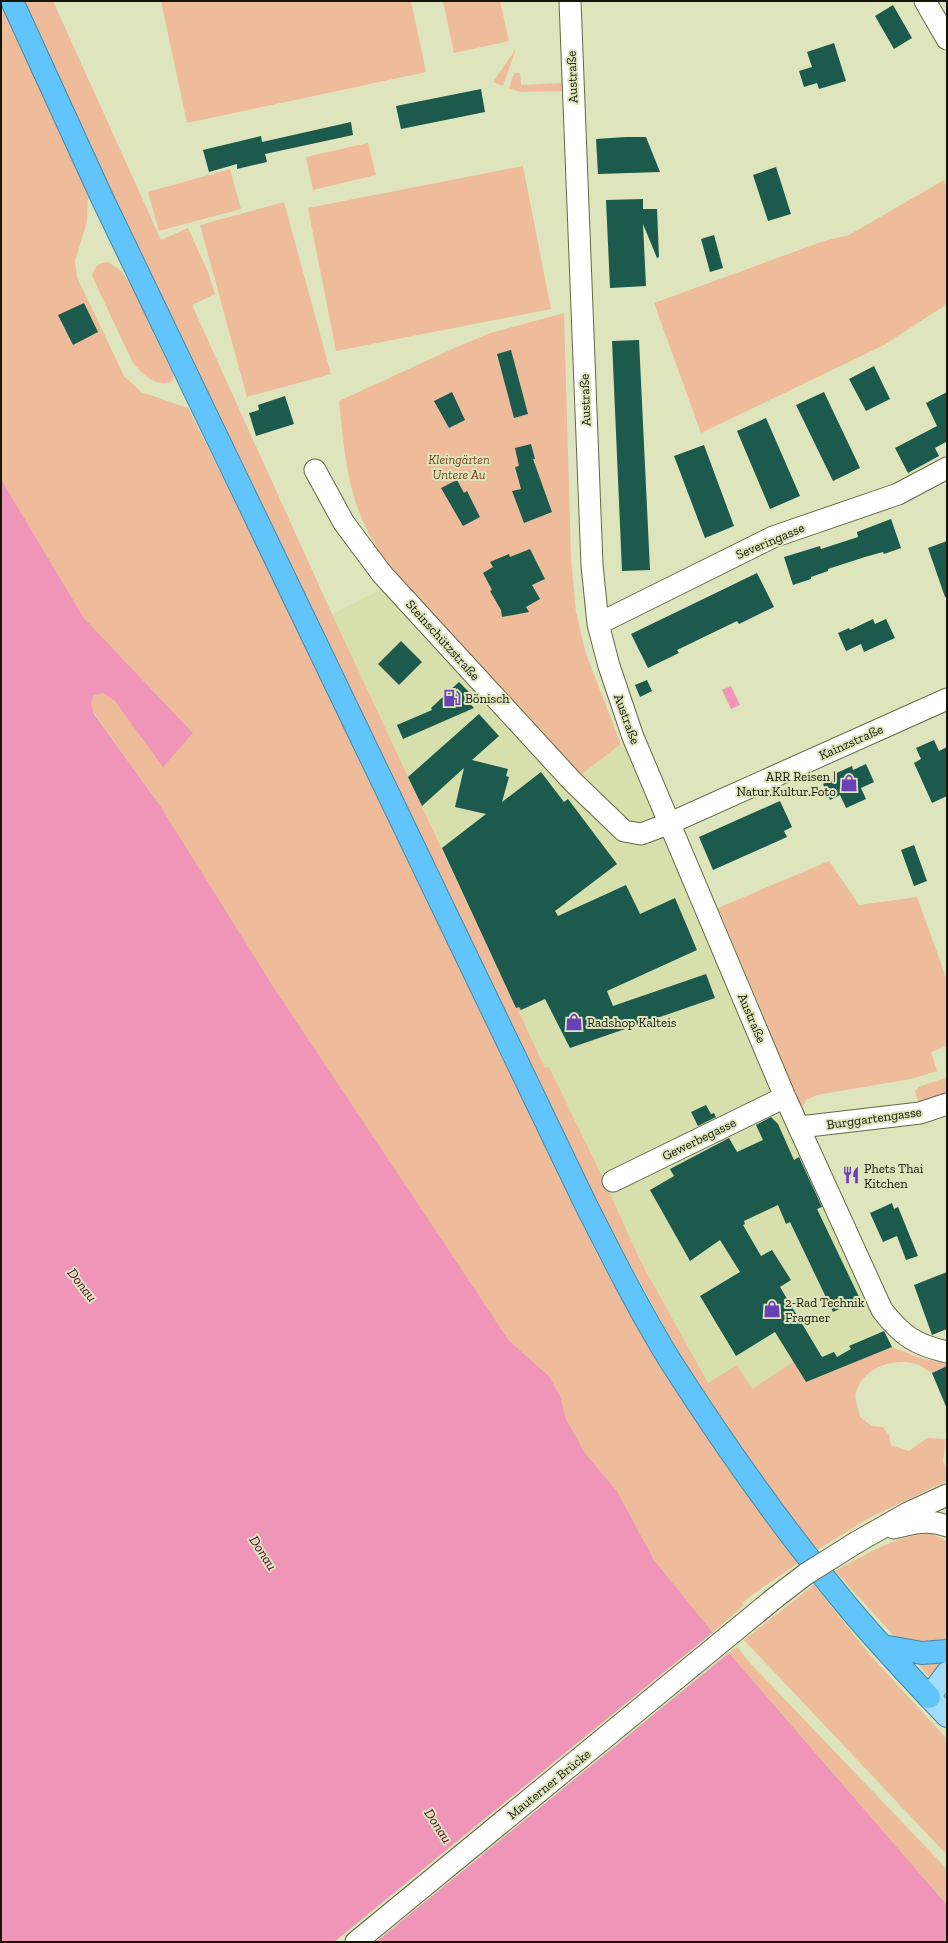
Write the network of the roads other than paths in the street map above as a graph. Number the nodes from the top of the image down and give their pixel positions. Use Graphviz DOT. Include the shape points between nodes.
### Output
graph roads {
  1 [pos="12,1"];
  2 [pos="570,1"];
  3 [pos="925,1"];
  4 [pos="947,39"];
  5 [pos="947,468"];
  6 [pos="315,470"];
  7 [pos="598,624"];
  8 [pos="947,699"];
  9 [pos="668,824"];
  10 [pos="785,1097"];
  11 [pos="947,1104"];
  12 [pos="800,1128"];
  13 [pos="614,1181"];
  14 [pos="947,1352"];
  15 [pos="947,1495"];
  16 [pos="947,1526"];
  17 [pos="862,1539"];
  18 [pos="883,1646"];
  19 [pos="947,1651"];
  20 [pos="947,1673"];
  21 [pos="938,1694"];
  22 [pos="947,1716"];
  23 [pos="356,1942"];
  1 -- 18 [label="highway" via="102,200 582,1198 624,1279 670,1360 752,1483 828,1582"];
  2 -- 7 [label="street, Austraße" via="592,557"];
  3 -- 4 [label="street"];
  5 -- 7 [label="street, Severingasse" via="898,494 774,537"];
  6 -- 9 [label="street, Steinschützstraße" via="344,522 382,574 572,781 624,831 641,834"];
  7 -- 9 [label="street, Austraße" via="623,712"];
  8 -- 9 [label="street, Kainzstraße"];
  9 -- 10 [label="street, Austraße"];
  10 -- 12 [label="street, Austraße"];
  10 -- 13 [label="street, Gewerbegasse"];
  11 -- 12 [label="street, Burggartengasse" via="920,1113"];
  12 -- 14 [label="street, Austraße" via="882,1310 909,1338 927,1348"];
  15 -- 17 [label="street"];
  16 -- 17 [label="street" via="926,1521 910,1523"];
  17 -- 23 [label="street, Mauterner Brücke, bridge" via="806,1574 776,1597"];
  18 -- 19 [label="highway" via="922,1653"];
  18 -- 21 [label="highway"];
  20 -- 21 [label="main road"];
  21 -- 22 [label="main road"];
}
